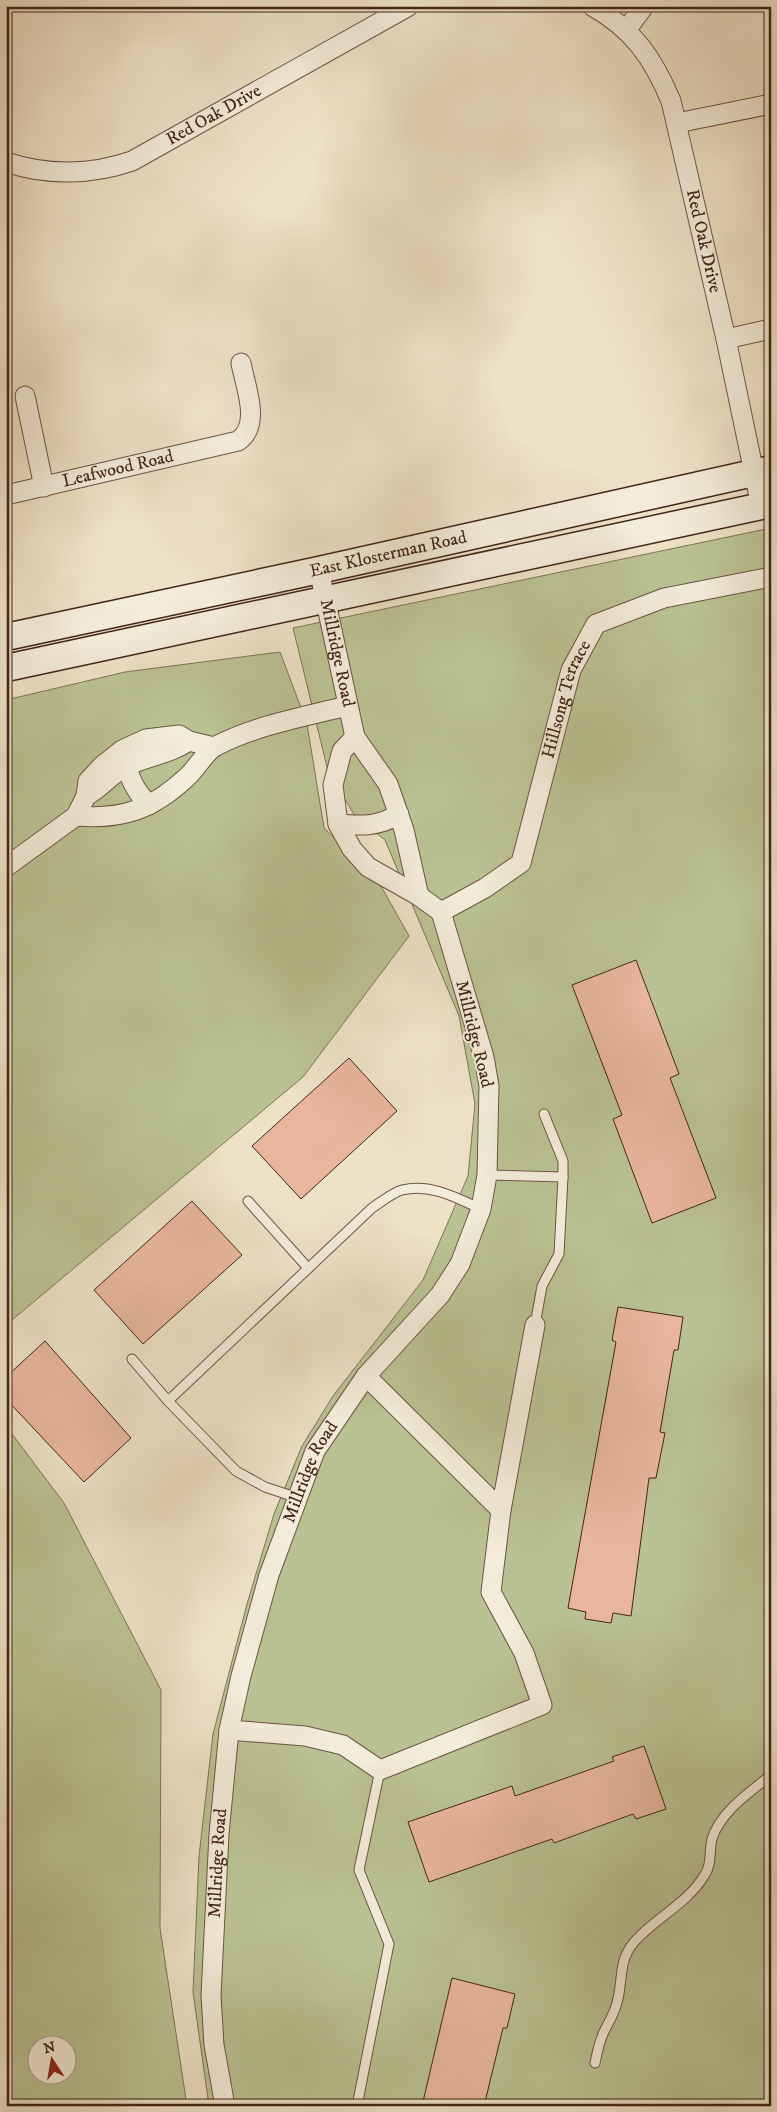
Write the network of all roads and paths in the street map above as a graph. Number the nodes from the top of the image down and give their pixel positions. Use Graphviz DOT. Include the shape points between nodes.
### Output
graph roads {
  1 [pos="409,6"];
  2 [pos="592,6"];
  3 [pos="644,6"];
  4 [pos="627,29"];
  5 [pos="771,104"];
  6 [pos="677,124"];
  7 [pos="6,162"];
  8 [pos="771,329"];
  9 [pos="726,339"];
  10 [pos="241,362"];
  11 [pos="25,396"];
  12 [pos="762,470"];
  13 [pos="44,487"];
  14 [pos="6,495"];
  15 [pos="766,505"];
  16 [pos="319,570"];
  17 [pos="771,577"];
  18 [pos="326,601"];
  19 [pos="6,637"];
  20 [pos="6,668"];
  21 [pos="348,706"];
  22 [pos="355,737"];
  23 [pos="214,747"];
  24 [pos="124,758"];
  25 [pos="149,805"];
  26 [pos="399,814"];
  27 [pos="76,816"];
  28 [pos="338,824"];
  29 [pos="6,868"];
  30 [pos="419,896"];
  31 [pos="441,912"];
  32 [pos="544,1114"];
  33 [pos="487,1175"];
  34 [pos="562,1177"];
  35 [pos="248,1202"];
  36 [pos="481,1209"];
  37 [pos="308,1268"];
  38 [pos="535,1325"];
  39 [pos="132,1359"];
  40 [pos="366,1376"];
  41 [pos="168,1401"];
  42 [pos="298,1498"];
  43 [pos="502,1510"];
  44 [pos="229,1730"];
  45 [pos="380,1770"];
  46 [pos="771,1776"];
  47 [pos="595,2063"];
  48 [pos="225,2106"];
  49 [pos="357,2106"];
  1 -- 7 [label="street, Red Oak Drive" via="132,161 106,169 67,173"];
  2 -- 4 [label="street, Red Oak Drive"];
  3 -- 4 [label="street"];
  4 -- 6 [label="street, Red Oak Drive" via="660,77"];
  5 -- 6 [label="street"];
  6 -- 9 [label="street, Red Oak Drive"];
  8 -- 9 [label="street"];
  9 -- 12 [label="street, Red Oak Drive"];
  10 -- 13 [label="street, Leafwood Road" via="251,423 245,437 230,444"];
  11 -- 13 [label="street"];
  12 -- 15 [label="street, Red Oak Drive"];
  12 -- 16 [label="main road, East Klosterman Road"];
  13 -- 14 [label="street, Leafwood Road"];
  15 -- 18 [label="main road, East Klosterman Road"];
  16 -- 18 [label="street, Millridge Road"];
  16 -- 19 [label="main road, East Klosterman Road"];
  17 -- 31 [label="street, Hillsong Terrace" via="664,598 596,624 571,670 521,863 485,888"];
  18 -- 20 [label="main road, East Klosterman Road"];
  18 -- 21 [label="street, Millridge Road"];
  21 -- 22 [label="street, Millridge Road"];
  21 -- 23 [label="street" via="257,729"];
  22 -- 26 [label="street, Millridge Road" via="388,784"];
  22 -- 28 [label="street" via="342,750 333,785"];
  23 -- 24 [label="street" via="179,736 146,739"];
  23 -- 25 [label="street" via="188,776"];
  24 -- 25 [label="street" via="129,779"];
  24 -- 27 [label="street" via="102,766 88,781 86,796"];
  25 -- 27 [label="street" via="133,813 101,818"];
  26 -- 28 [label="street" via="386,822 368,826"];
  26 -- 30 [label="street, Millridge Road"];
  27 -- 29 [label="street"];
  28 -- 30 [label="street" via="352,849 368,868"];
  30 -- 31 [label="street"];
  31 -- 33 [label="street, Millridge Road" via="484,1057 489,1086"];
  32 -- 34 [label="lane" via="563,1160"];
  33 -- 34 [label="lane"];
  33 -- 36 [label="street, Millridge Road"];
  34 -- 38 [label="lane" via="559,1254 542,1286"];
  35 -- 37 [label="lane"];
  36 -- 37 [label="lane" via="441,1191 401,1190 372,1208"];
  36 -- 40 [label="street, Millridge Road" via="460,1264 440,1296"];
  37 -- 41 [label="lane"];
  38 -- 43 [label="street"];
  39 -- 41 [label="lane"];
  40 -- 42 [label="street, Millridge Road" via="315,1452"];
  40 -- 43 [label="street"];
  41 -- 42 [label="lane" via="236,1471 265,1487"];
  42 -- 44 [label="street, Millridge Road" via="269,1575"];
  43 -- 45 [label="street" via="492,1592 524,1653 542,1705"];
  44 -- 45 [label="street" via="305,1736 342,1745"];
  44 -- 48 [label="street, Millridge Road" via="219,1834 211,1996 214,2045"];
  45 -- 49 [label="lane" via="359,1870 389,1944"];
  46 -- 47 [label="lane" via="738,1802 717,1829 709,1867 698,1886 639,1936 627,1953 620,1971 616,2008 602,2036"];
}
